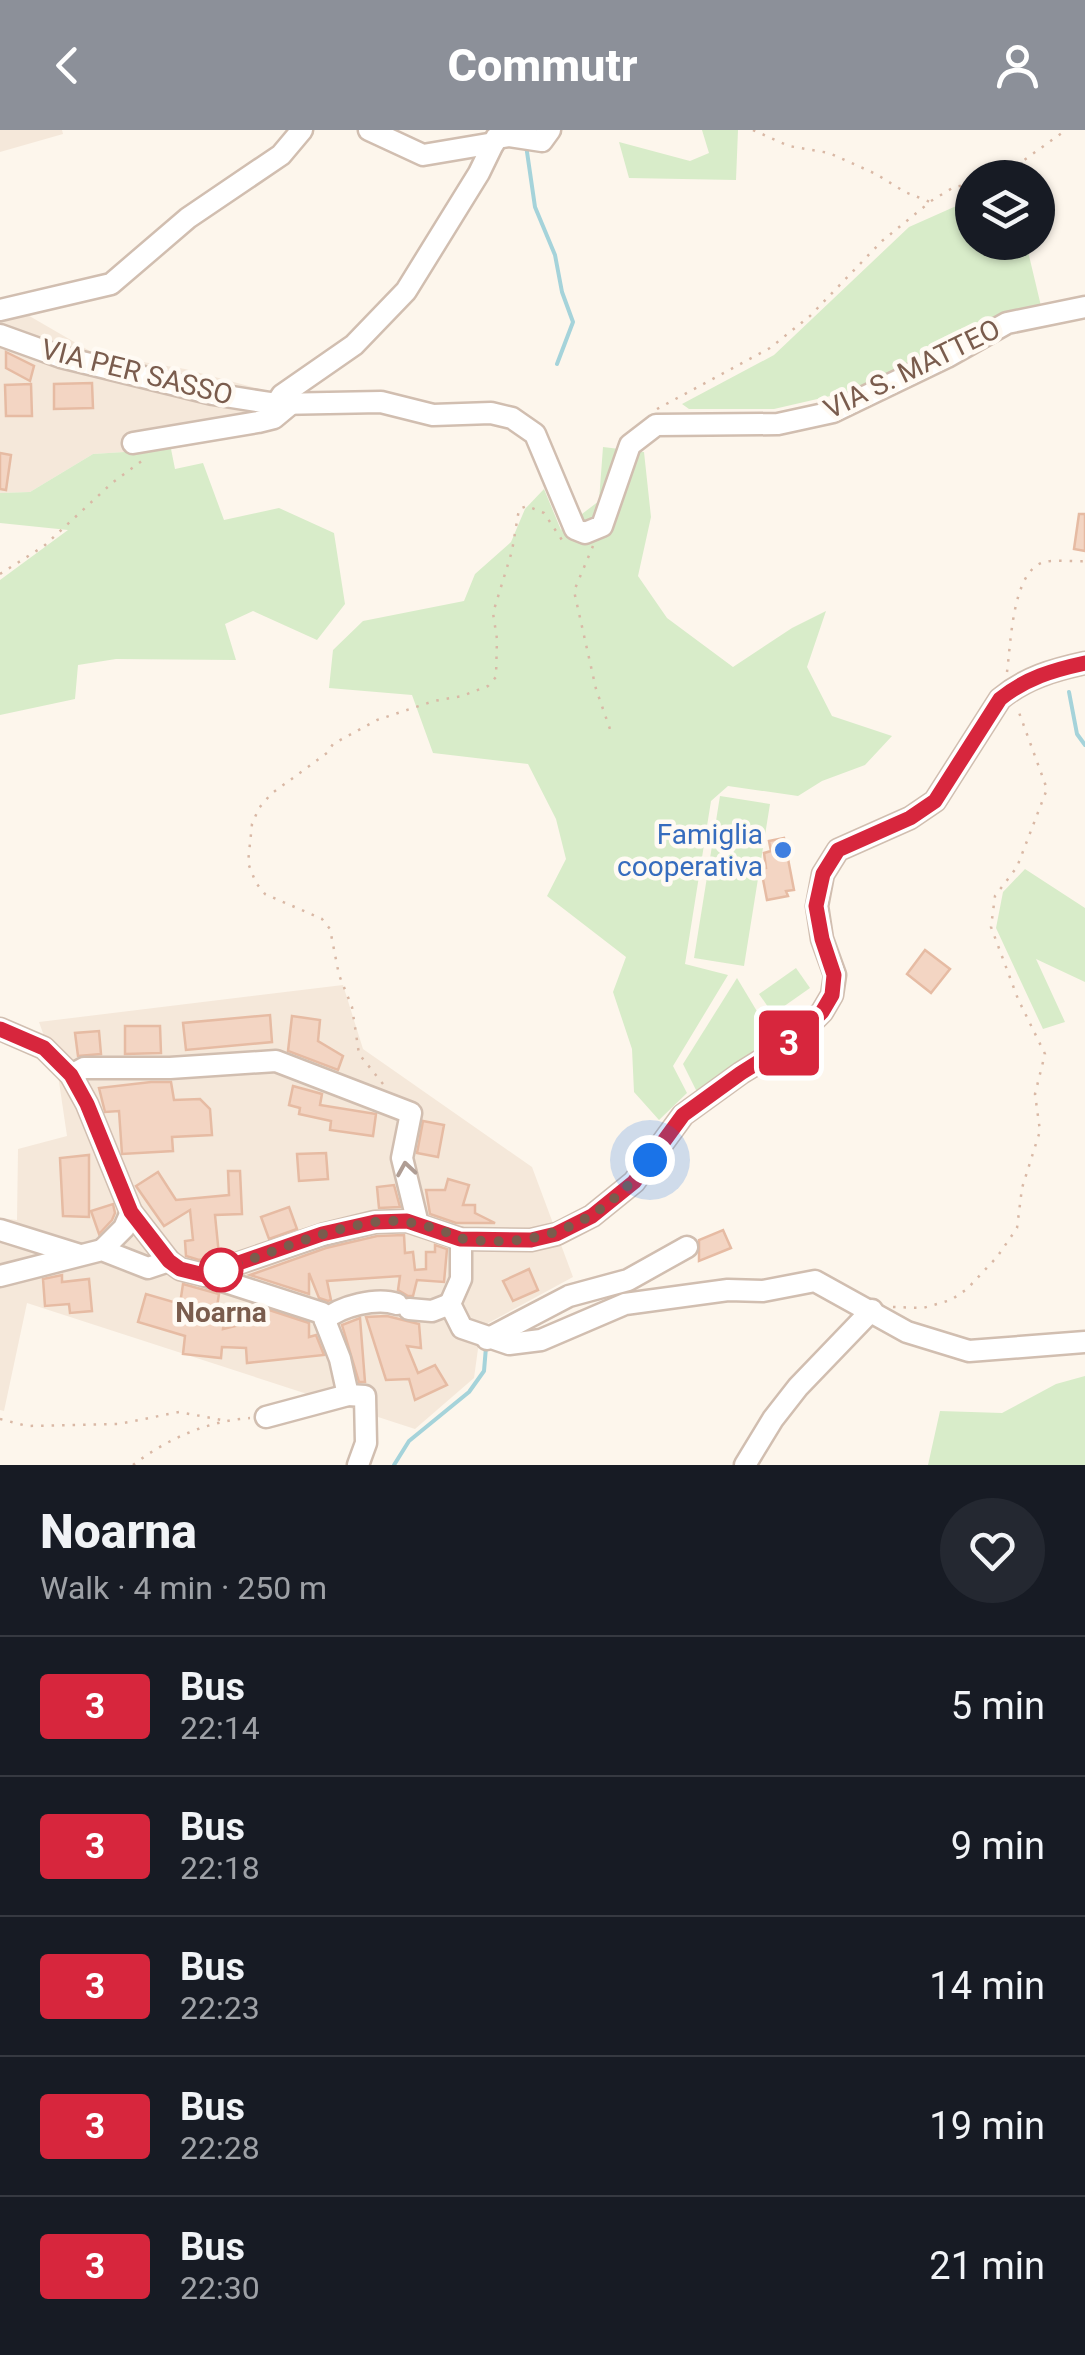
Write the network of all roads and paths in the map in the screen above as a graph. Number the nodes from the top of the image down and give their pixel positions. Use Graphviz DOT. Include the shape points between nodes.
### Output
graph roads {
  1 [pos="302,130"];
  2 [pos="368,130"];
  3 [pos="753,130"];
  4 [pos="1066,130"];
  5 [pos="541,136"];
  6 [pos="501,140"];
  7 [pos="1024,160"];
  8 [pos="955,187"];
  9 [pos="930,202"];
  10 [pos="1085,307"];
  11 [pos="0,310"];
  12 [pos="0,335"];
  13 [pos="284,404"];
  14 [pos="649,413"];
  15 [pos="133,443"];
  16 [pos="155,452"];
  17 [pos="602,526"];
  18 [pos="575,529"];
  19 [pos="1085,561"];
  20 [pos="0,574"];
  21 [pos="1085,662"];
  22 [pos="1012,696"];
  23 [pos="611,732"];
  24 [pos="0,1030"];
  25 [pos="71,1075"];
  26 [pos="384,1084"];
  27 [pos="131,1212"];
  28 [pos="418,1224"];
  29 [pos="0,1230"];
  30 [pos="460,1239"];
  31 [pos="687,1246"];
  32 [pos="102,1250"];
  33 [pos="80,1255"];
  34 [pos="169,1261"];
  35 [pos="204,1275"];
  36 [pos="0,1276"];
  37 [pos="450,1304"];
  38 [pos="872,1310"];
  39 [pos="324,1317"];
  40 [pos="486,1338"];
  41 [pos="1085,1342"];
  42 [pos="348,1395"];
  43 [pos="266,1416"];
  44 [pos="0,1419"];
  45 [pos="222,1420"];
  46 [pos="133,1465"];
  47 [pos="358,1465"];
  48 [pos="745,1465"];
  1 -- 11 [label="street" via="282,155 188,218 111,284"];
  2 -- 6 [label="street" via="423,156"];
  3 -- 9 [label="path" via="829,153"];
  4 -- 7 [label="path"];
  5 -- 6 [label="street"];
  6 -- 13 [label="street" via="406,290 354,345 282,395"];
  8 -- 9 [label="path"];
  9 -- 14 [label="path" via="770,348"];
  10 -- 17 [label="street, VIA S. MATTEO" via="1007,323 833,412 778,424 656,426 630,444"];
  12 -- 13 [label="street, VIA PER SASSO" via="213,394"];
  13 -- 15 [label="street" via="274,418"];
  13 -- 18 [label="street" via="381,402 433,415 512,418 534,434"];
  16 -- 20 [label="path" via="44,546"];
  17 -- 18 [label="street" via="585,533"];
  17 -- 23 [label="path" via="574,591"];
  18 -- 26 [label="path" via="567,542 544,512 519,508 493,614 496,677 488,686 376,720 333,744 259,808 248,844 256,883 265,894 322,918 330,929 360,1054"];
  19 -- 22 [label="path" via="1046,561 1028,571 1018,595"];
  21 -- 22 [label="street" via="1052,670"];
  22 -- 30 [label="street" via="1000,699 935,801 838,850 823,874 816,906 834,975 832,995 794,1040 683,1115 634,1182 592,1216 531,1240"];
  22 -- 38 [label="path" via="1047,789 1017,867 995,896 991,927 1045,1054 1035,1094 1040,1130 1017,1228 997,1257 951,1300"];
  24 -- 25 [label="street" via="44,1048"];
  25 -- 27 [label="street"];
  28 -- 25 [label="street, one-way" via="402,1158 411,1113 276,1061 84,1068"];
  27 -- 32 [label="street"];
  27 -- 34 [label="street"];
  28 -- 30 [label="street"];
  28 -- 35 [label="street" via="375,1222 322,1234"];
  29 -- 33 [label="street"];
  30 -- 37 [label="street" via="461,1280"];
  31 -- 40 [label="street" via="628,1280 569,1296"];
  32 -- 33 [label="street"];
  32 -- 34 [label="street" via="148,1268"];
  33 -- 36 [label="street"];
  34 -- 35 [label="street"];
  35 -- 39 [label="street"];
  37 -- 39 [label="street" via="432,1311 388,1301"];
  37 -- 40 [label="street" via="462,1328"];
  38 -- 40 [label="street" via="815,1281 625,1304 541,1340 510,1344"];
  38 -- 41 [label="street" via="907,1332 968,1350"];
  38 -- 48 [label="street" via="798,1387"];
  39 -- 42 [label="street"];
  42 -- 43 [label="street"];
  42 -- 47 [label="street" via="364,1396 366,1443"];
  43 -- 45 [label="path"];
  44 -- 45 [label="path" via="27,1426 119,1424 178,1412"];
  45 -- 46 [label="path" via="159,1445"];
}
